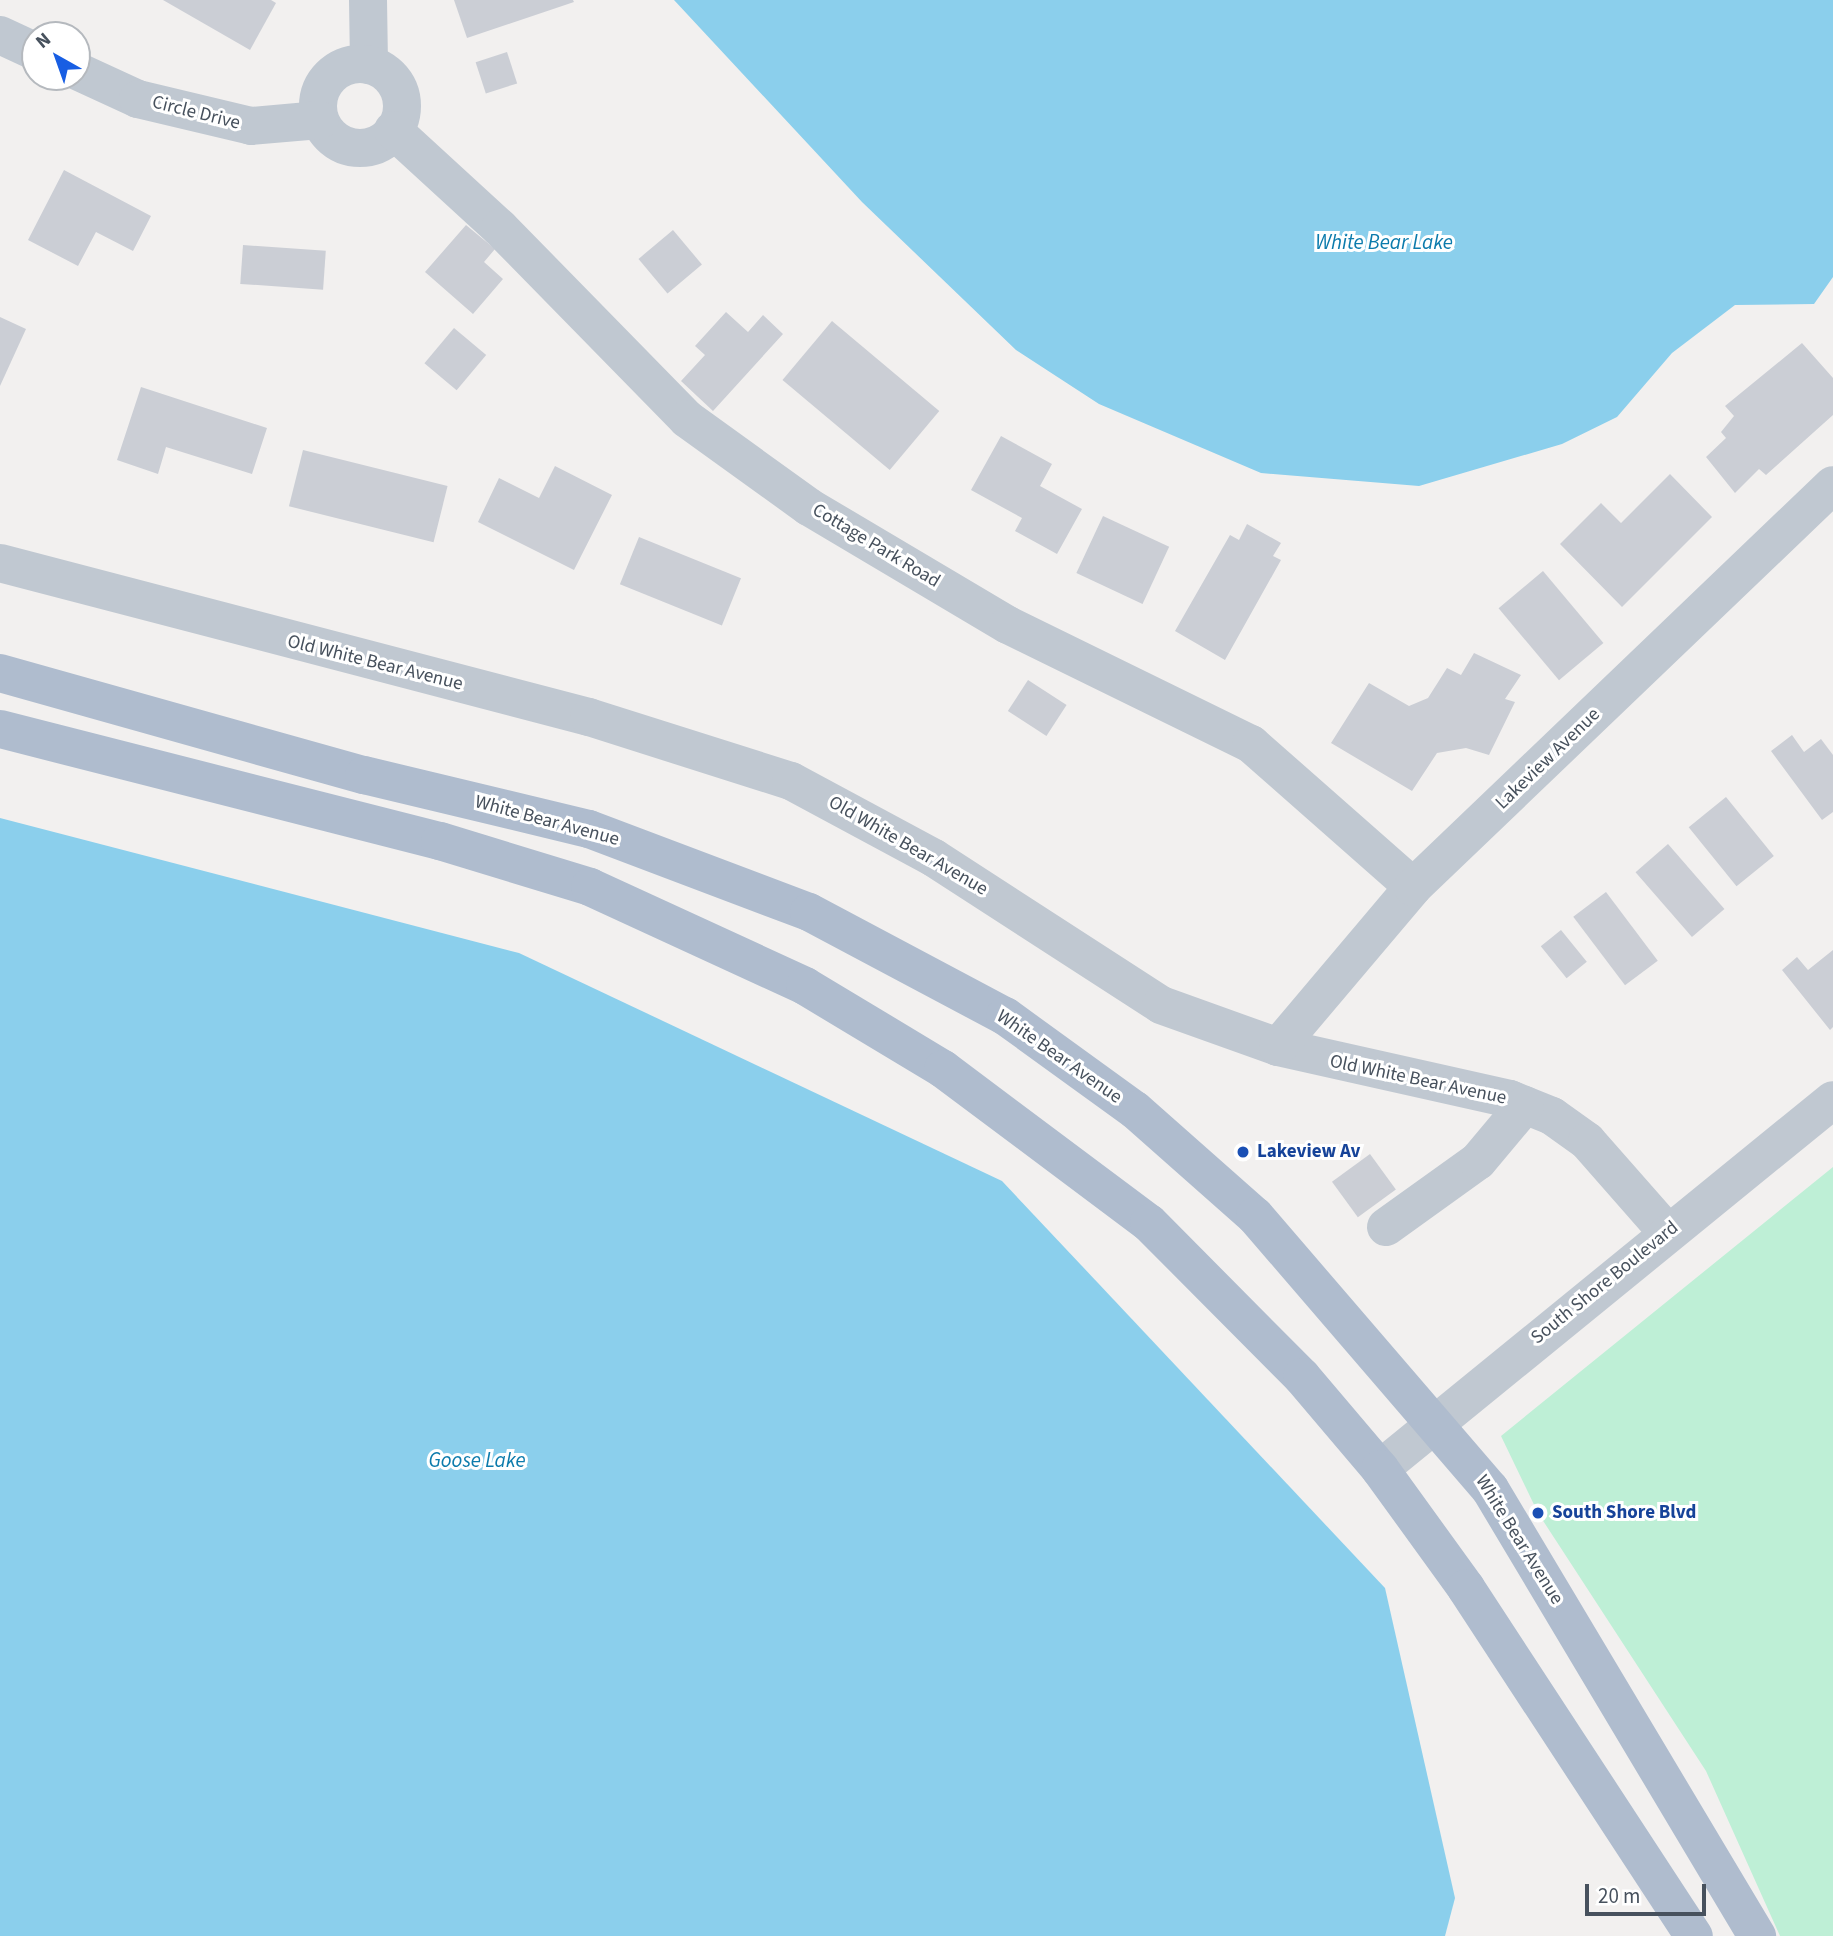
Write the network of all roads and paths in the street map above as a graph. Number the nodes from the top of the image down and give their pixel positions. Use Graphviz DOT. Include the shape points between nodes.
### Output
graph roads {
  1 [pos="368,0"];
  2 [pos="0,35"];
  3 [pos="21,45"];
  4 [pos="369,65"];
  5 [pos="91,77"];
  6 [pos="320,120"];
  7 [pos="393,130"];
  8 [pos="1833,485"];
  9 [pos="0,563"];
  10 [pos="0,673"];
  11 [pos="0,729"];
  12 [pos="1413,887"];
  13 [pos="1278,1047"];
  14 [pos="1833,1100"];
  15 [pos="1525,1105"];
  16 [pos="1386,1227"];
  17 [pos="1667,1232"];
  18 [pos="1435,1422"];
  19 [pos="1380,1469"];
  20 [pos="1694,1936"];
  21 [pos="1757,1936"];
  1 -- 4 [label="street"];
  2 -- 3 [label="street"];
  4 -- 6 [label="street" via="341,68 328,78 318,105"];
  4 -- 7 [label="street" via="386,72 401,93"];
  5 -- 6 [label="street, Circle Drive" via="138,99 250,126"];
  6 -- 7 [label="street" via="349,147 374,146"];
  7 -- 12 [label="street, Cottage Park Road" via="500,228 687,419 809,507 1008,625 1251,744"];
  8 -- 12 [label="street, Lakeview Avenue"];
  9 -- 13 [label="street, Old White Bear Avenue" via="589,717 790,781 934,858 1161,1005"];
  10 -- 18 [label="main road, White Bear Avenue" via="364,775 589,829 808,912 1005,1016 1135,1111 1255,1216"];
  11 -- 19 [label="main road" via="440,841 590,887 805,986 943,1069 1149,1223 1302,1377"];
  12 -- 13 [label="street, Lakeview Avenue"];
  13 -- 15 [label="street, Old White Bear Avenue"];
  14 -- 17 [label="street, South Shore Boulevard"];
  15 -- 16 [label="street" via="1478,1161"];
  15 -- 17 [label="street, Old White Bear Avenue" via="1587,1141"];
  17 -- 18 [label="street, South Shore Boulevard"];
  18 -- 19 [label="street, South Shore Boulevard"];
  18 -- 21 [label="main road, White Bear Avenue" via="1490,1489"];
  19 -- 20 [label="main road" via="1644,1852"];
}
